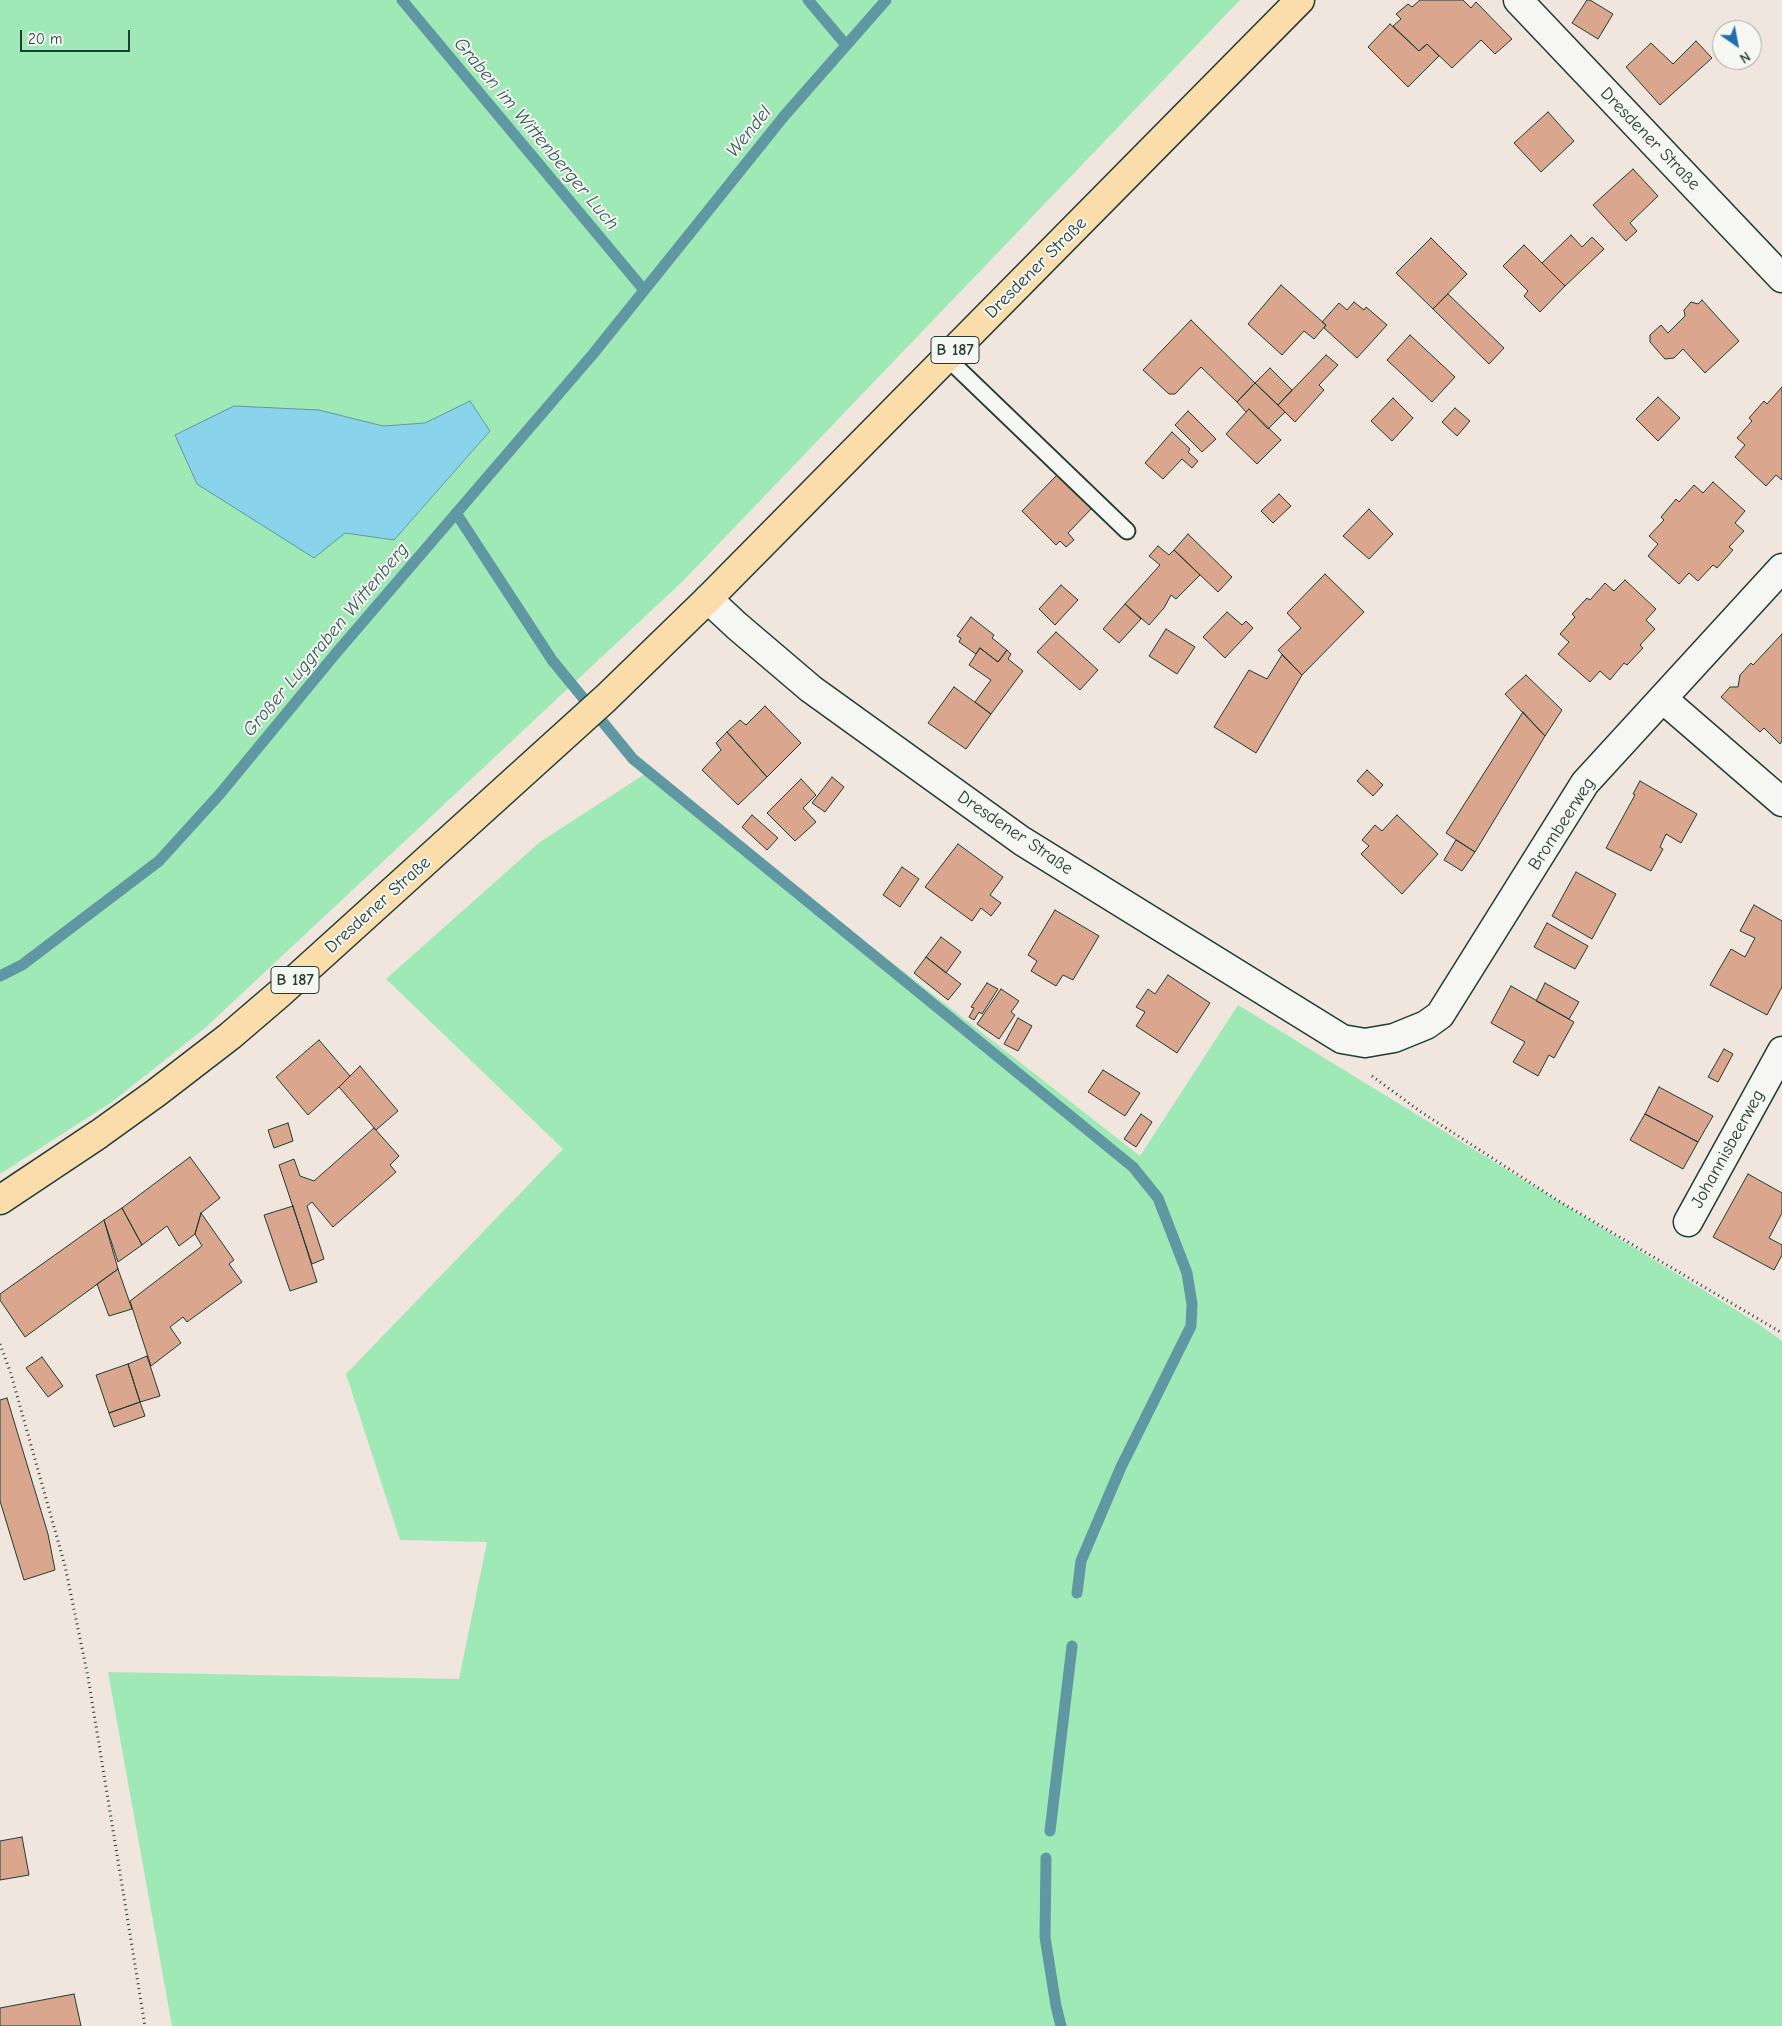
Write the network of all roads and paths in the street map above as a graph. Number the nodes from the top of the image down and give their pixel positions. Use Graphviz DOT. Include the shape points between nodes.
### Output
graph roads {
  1 [pos="1300,0"];
  2 [pos="1518,0"];
  3 [pos="1782,278"];
  4 [pos="947,358"];
  5 [pos="1127,531"];
  6 [pos="1782,568"];
  7 [pos="708,599"];
  8 [pos="1663,699"];
  9 [pos="1782,802"];
  10 [pos="1342,1039"];
  11 [pos="1782,1051"];
  12 [pos="0,1200"];
  13 [pos="1688,1222"];
  14 [pos="1782,1333"];
  15 [pos="0,1344"];
  16 [pos="145,2026"];
  1 -- 4 [label="main road, Dresdener Straße / B 187"];
  2 -- 3 [label="street, Dresdener Straße"];
  4 -- 5 [label="lane"];
  4 -- 7 [label="main road, Dresdener Straße / B 187"];
  6 -- 8 [label="street, Brombeerweg"];
  7 -- 10 [label="street, Dresdener Straße" via="811,689 1022,841"];
  7 -- 12 [label="main road, Dresdener Straße / B 187" via="568,733 230,1036 142,1103"];
  8 -- 9 [label="street"];
  8 -- 10 [label="street, Brombeerweg" via="1585,783 1440,1015 1426,1025 1394,1038 1365,1043"];
  10 -- 14 [label="path" via="1356,1064 1422,1112 1557,1200"];
  11 -- 13 [label="street, Johannisbeerweg"];
  15 -- 16 [label="path" via="65,1566 88,1677"];
}
